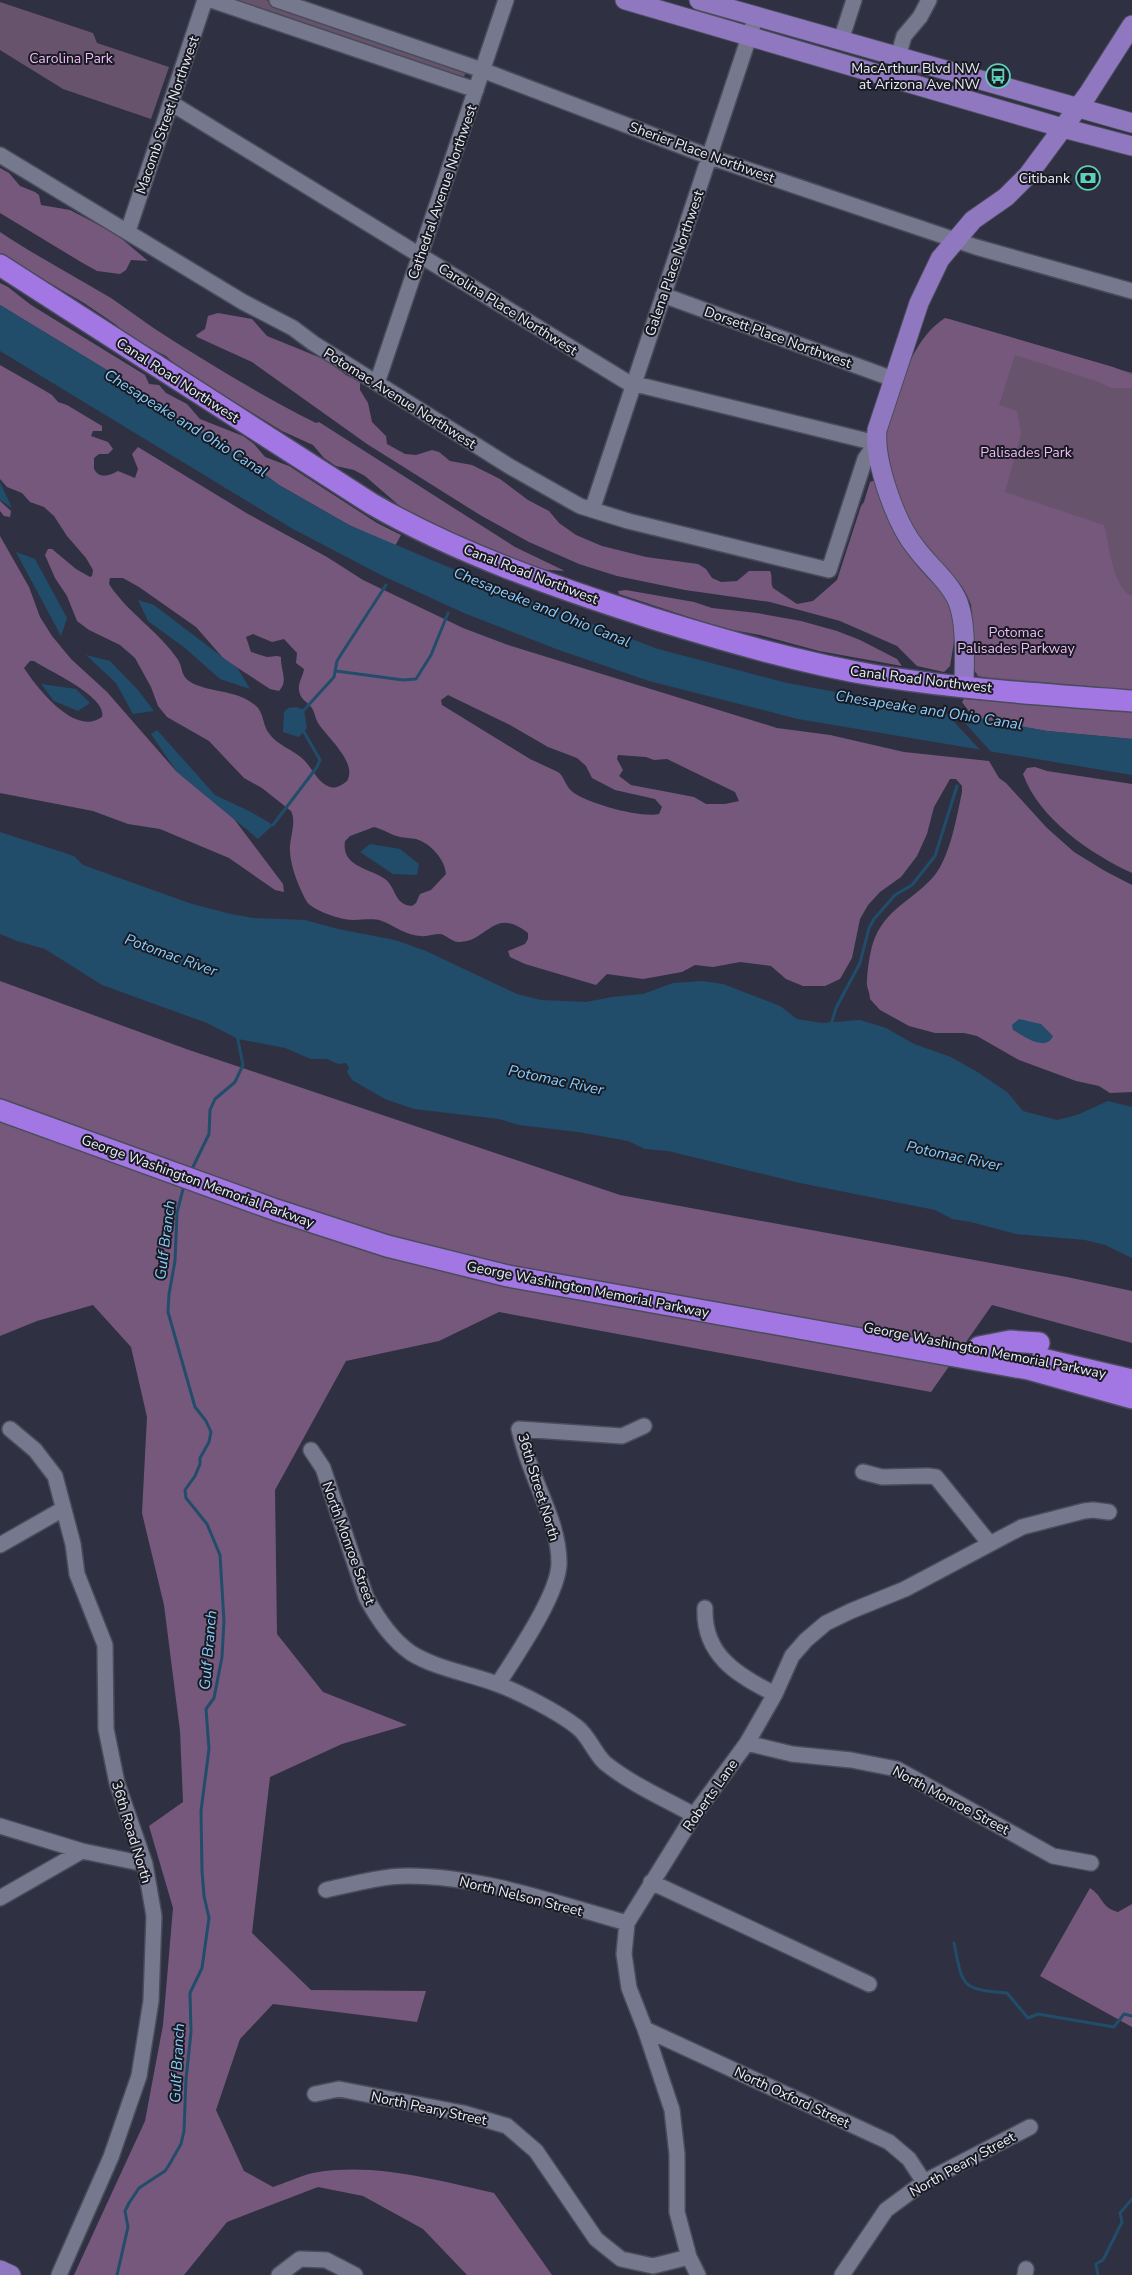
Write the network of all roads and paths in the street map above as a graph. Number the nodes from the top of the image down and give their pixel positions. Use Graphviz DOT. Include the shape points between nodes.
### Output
graph roads {
  1 [pos="205,0"];
  2 [pos="211,0"];
  3 [pos="277,0"];
  4 [pos="506,0"];
  5 [pos="625,0"];
  6 [pos="699,0"];
  7 [pos="854,0"];
  8 [pos="929,0"];
  9 [pos="756,16"];
  10 [pos="1132,25"];
  11 [pos="750,35"];
  12 [pos="841,40"];
  13 [pos="898,57"];
  14 [pos="482,70"];
  15 [pos="476,90"];
  16 [pos="171,103"];
  17 [pos="1077,108"];
  18 [pos="1132,123"];
  19 [pos="1063,128"];
  20 [pos="1132,146"];
  21 [pos="0,155"];
  22 [pos="710,157"];
  23 [pos="128,231"];
  24 [pos="955,240"];
  25 [pos="420,255"];
  26 [pos="0,265"];
  27 [pos="1132,291"];
  28 [pos="663,295"];
  29 [pos="893,379"];
  30 [pos="377,383"];
  31 [pos="634,384"];
  32 [pos="876,443"];
  33 [pos="592,510"];
  34 [pos="964,686"];
  35 [pos="1132,701"];
  36 [pos="0,1095"];
  37 [pos="0,1110"];
  38 [pos="100,1139"];
  39 [pos="280,1203"];
  40 [pos="1039,1343"];
  41 [pos="979,1347"];
  42 [pos="1131,1370"];
  43 [pos="1132,1398"];
  44 [pos="644,1426"];
  45 [pos="10,1429"];
  46 [pos="311,1450"];
  47 [pos="862,1472"];
  48 [pos="63,1509"];
  49 [pos="1109,1512"];
  50 [pos="990,1544"];
  51 [pos="0,1545"];
  52 [pos="704,1608"];
  53 [pos="498,1684"];
  54 [pos="775,1694"];
  55 [pos="747,1744"];
  56 [pos="694,1815"];
  57 [pos="0,1826"];
  58 [pos="82,1851"];
  59 [pos="1091,1863"];
  60 [pos="145,1864"];
  61 [pos="651,1882"];
  62 [pos="326,1890"];
  63 [pos="0,1898"];
  64 [pos="627,1923"];
  65 [pos="869,1984"];
  66 [pos="645,2029"];
  67 [pos="315,2094"];
  68 [pos="1030,2127"];
  69 [pos="924,2182"];
  70 [pos="689,2257"];
  71 [pos="0,2270"];
  72 [pos="11,2275"];
  73 [pos="59,2275"];
  74 [pos="279,2275"];
  75 [pos="354,2275"];
  76 [pos="698,2275"];
  77 [pos="842,2275"];
  1 -- 16 [label="street, Macomb Street Northwest"];
  2 -- 15 [label="street"];
  3 -- 14 [label="street, Sherier Place Northwest"];
  4 -- 14 [label="street, Cathedral Avenue Northwest"];
  5 -- 11 [label="main road"];
  6 -- 9 [label="main road"];
  7 -- 12 [label="street"];
  8 -- 13 [label="street" via="904,36"];
  9 -- 11 [label="street, Galena Place Northwest"];
  9 -- 12 [label="main road"];
  10 -- 17 [label="main road"];
  11 -- 19 [label="main road"];
  11 -- 22 [label="street, Galena Place Northwest"];
  12 -- 13 [label="main road"];
  13 -- 17 [label="main road"];
  14 -- 15 [label="street, Cathedral Avenue Northwest"];
  14 -- 22 [label="street, Sherier Place Northwest"];
  15 -- 25 [label="street, Cathedral Avenue Northwest"];
  16 -- 23 [label="street, Macomb Street Northwest"];
  16 -- 25 [label="street, Carolina Place Northwest"];
  17 -- 18 [label="main road"];
  17 -- 19 [label="main road"];
  19 -- 20 [label="main road"];
  19 -- 24 [label="main road" via="1020,185 976,217"];
  21 -- 23 [label="street, Potomac Avenue Northwest"];
  22 -- 24 [label="street, Sherier Place Northwest"];
  22 -- 28 [label="street, Galena Place Northwest"];
  23 -- 30 [label="street, Potomac Avenue Northwest" via="243,302 293,328"];
  24 -- 27 [label="street, Sherier Place Northwest"];
  24 -- 29 [label="main road" via="926,285"];
  25 -- 30 [label="street, Cathedral Avenue Northwest"];
  25 -- 31 [label="street, Carolina Place Northwest" via="620,379"];
  26 -- 34 [label="highway, Canal Road Northwest" via="355,494 436,537 556,586 753,648 843,670"];
  28 -- 29 [label="street, Dorsett Place Northwest"];
  28 -- 31 [label="street, Galena Place Northwest"];
  29 -- 32 [label="main road"];
  30 -- 33 [label="street, Potomac Avenue Northwest" via="533,481"];
  31 -- 32 [label="street, Carolina Place Northwest"];
  31 -- 33 [label="street, Galena Place Northwest"];
  32 -- 33 [label="street, Potomac Avenue Northwest" via="865,459 829,570"];
  32 -- 34 [label="main road" via="900,525 958,600 962,620"];
  34 -- 35 [label="highway, Canal Road Northwest"];
  36 -- 38 [label="highway, George Washington Memorial Parkway"];
  37 -- 38 [label="highway, George Washington Memorial Parkway"];
  38 -- 39 [label="highway, George Washington Memorial Parkway"];
  39 -- 41 [label="highway, George Washington Memorial Parkway" via="538,1270"];
  39 -- 43 [label="highway, George Washington Memorial Parkway" via="387,1246 508,1276 1028,1369"];
  40 -- 41 [label="highway" via="1010,1341"];
  41 -- 42 [label="highway, George Washington Memorial Parkway"];
  44 -- 53 [label="street, 36th Street North" via="622,1436 518,1429 554,1526 560,1564 532,1631"];
  45 -- 48 [label="street, 36th Road North" via="35,1450 56,1476"];
  46 -- 53 [label="street, North Monroe Street" via="323,1468 366,1597 394,1638 427,1662"];
  47 -- 50 [label="street" via="882,1477 936,1477"];
  48 -- 51 [label="street"];
  48 -- 60 [label="street, 36th Road North" via="77,1574 105,1645 106,1729 117,1783"];
  49 -- 50 [label="street, Roberts Lane" via="1084,1511 1022,1527"];
  50 -- 54 [label="street, Roberts Lane" via="905,1589 826,1624 792,1656"];
  52 -- 54 [label="street" via="709,1638 723,1661 746,1680"];
  53 -- 56 [label="street, North Monroe Street" via="578,1728 604,1762"];
  54 -- 55 [label="street, Roberts Lane"];
  55 -- 56 [label="street, Roberts Lane"];
  55 -- 59 [label="street, North Monroe Street" via="897,1769 1053,1856"];
  56 -- 61 [label="street, Roberts Lane"];
  57 -- 58 [label="street"];
  58 -- 60 [label="street"];
  58 -- 63 [label="street"];
  60 -- 73 [label="street, 36th Road North" via="154,1925 151,2001 138,2076 111,2156"];
  61 -- 64 [label="street, Roberts Lane"];
  61 -- 65 [label="street"];
  62 -- 64 [label="street, North Nelson Street" via="367,1880 407,1876 460,1879"];
  64 -- 66 [label="street, Roberts Lane" via="624,1954 629,1988"];
  66 -- 69 [label="street, North Oxford Street" via="889,2142 909,2159"];
  66 -- 70 [label="street, Roberts Lane" via="672,2110 678,2154 678,2212"];
  67 -- 70 [label="street, North Peary Street" via="339,2090 463,2113 506,2126 536,2151 596,2239 621,2258 653,2266"];
  68 -- 69 [label="street, North Peary Street"];
  69 -- 77 [label="street, North Peary Street" via="886,2210"];
  70 -- 76 [label="street, Roberts Lane"];
  71 -- 72 [label="main road"];
  74 -- 75 [label="street" via="300,2258 326,2260"];
}
